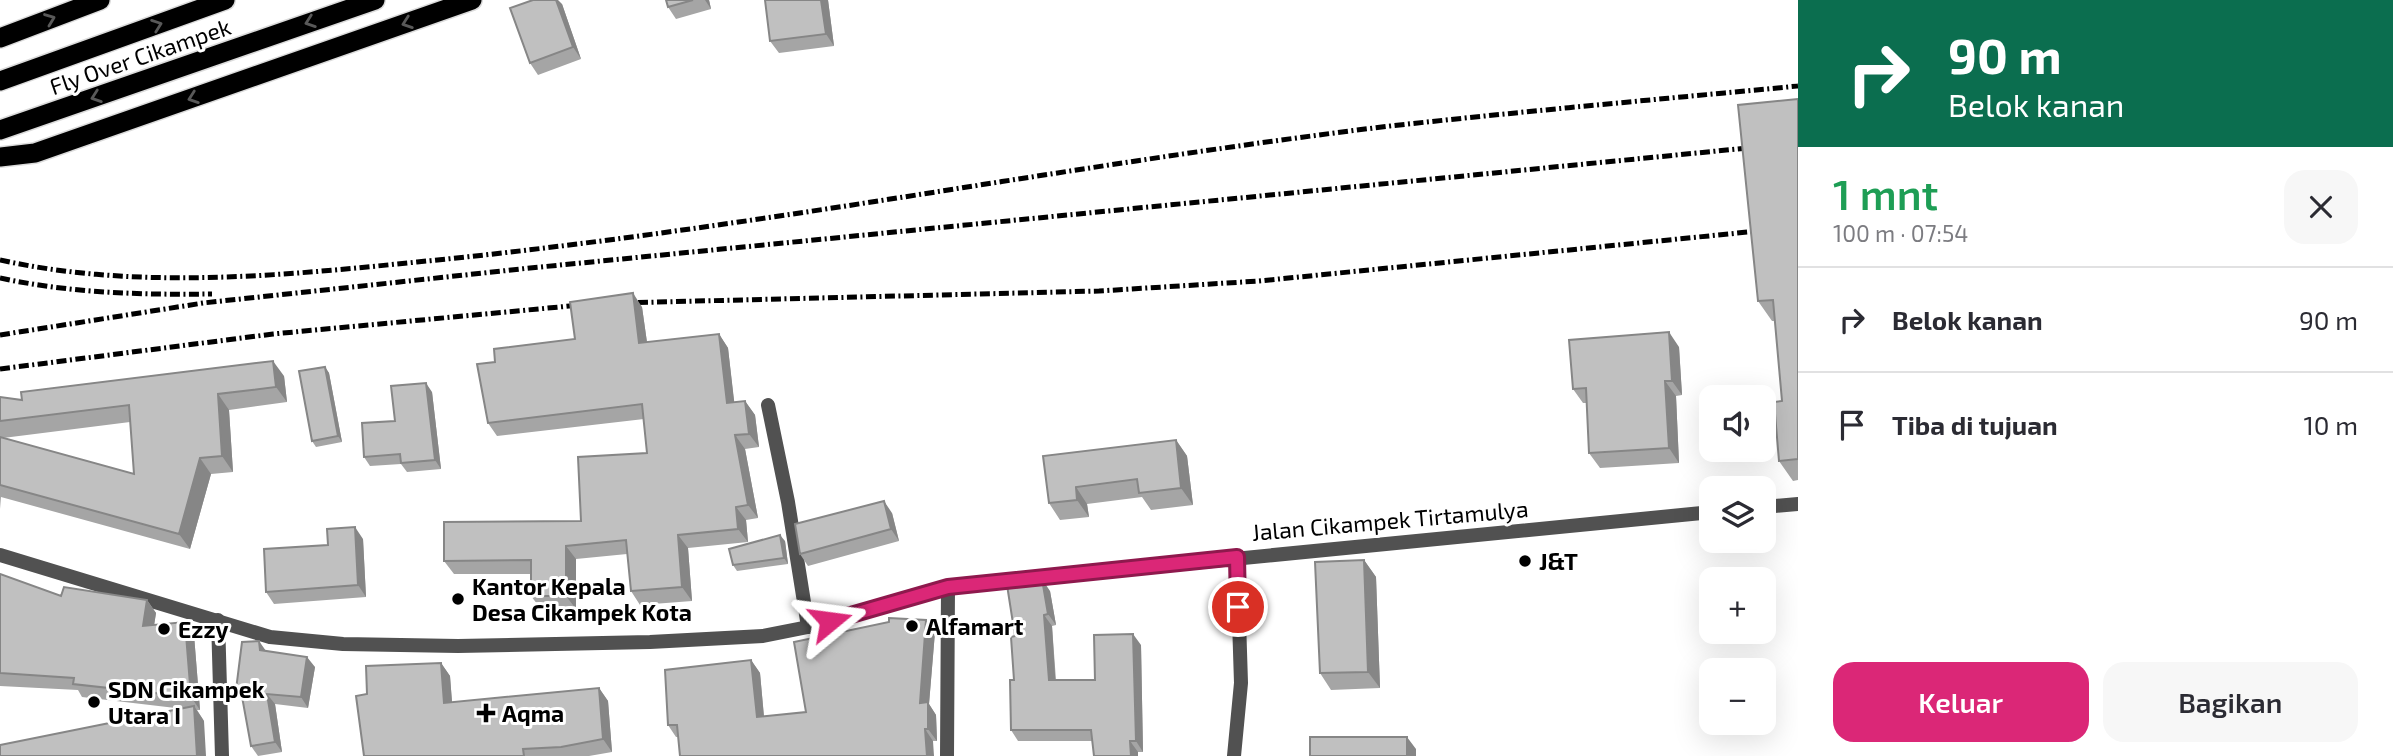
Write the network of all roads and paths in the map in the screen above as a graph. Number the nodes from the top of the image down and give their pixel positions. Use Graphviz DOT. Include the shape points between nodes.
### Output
graph roads {
  1 [pos="100,0"];
  2 [pos="225,0"];
  3 [pos="375,0"];
  4 [pos="472,0"];
  5 [pos="0,38"];
  6 [pos="0,81"];
  7 [pos="0,130"];
  8 [pos="0,157"];
  9 [pos="768,405"];
  10 [pos="1798,504"];
  11 [pos="1776,506"];
  12 [pos="1699,513"];
  13 [pos="0,555"];
  14 [pos="1237,557"];
  15 [pos="948,587"];
  16 [pos="218,620"];
  17 [pos="808,627"];
  18 [pos="222,756"];
  19 [pos="947,756"];
  20 [pos="1234,756"];
  5 -- 1 [label="highway, one-way"];
  6 -- 2 [label="highway, one-way"];
  3 -- 7 [label="highway, Fly Over Cikampek, one-way"];
  4 -- 8 [label="highway, one-way" via="35,153"];
  9 -- 17 [label="street"];
  10 -- 11 [label="street"];
  12 -- 14 [label="street, Jalan Cikampek Tirtamulya"];
  13 -- 16 [label="street, Jalan Cikampek Tirtamulya"];
  14 -- 15 [label="street, Jalan Cikampek Tirtamulya"];
  14 -- 20 [label="street" via="1241,683"];
  15 -- 17 [label="street, Jalan Cikampek Tirtamulya"];
  15 -- 19 [label="street"];
  16 -- 17 [label="street, Jalan Cikampek Tirtamulya" via="270,637 343,644 458,646 764,636"];
  16 -- 18 [label="street"];
}
